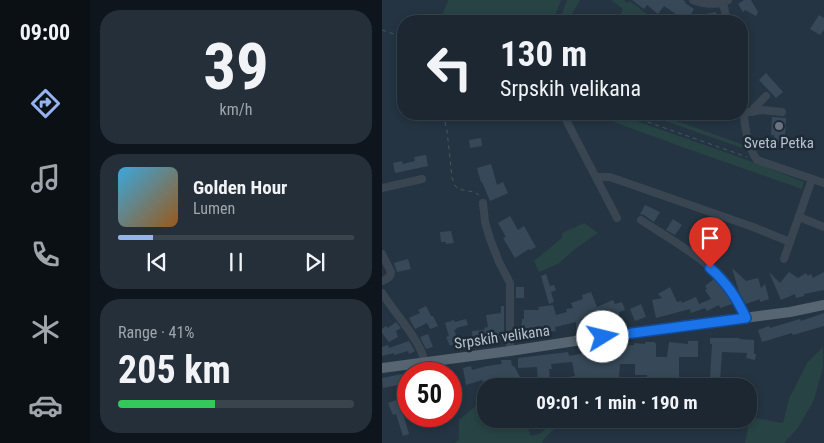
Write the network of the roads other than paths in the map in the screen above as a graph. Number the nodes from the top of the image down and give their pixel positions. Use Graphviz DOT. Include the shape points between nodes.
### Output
graph roads {
  1 [pos="694,0"];
  2 [pos="725,1"];
  3 [pos="726,15"];
  4 [pos="766,96"];
  5 [pos="748,112"];
  6 [pos="752,112"];
  7 [pos="782,112"];
  8 [pos="566,120"];
  9 [pos="745,120"];
  10 [pos="596,177"];
  11 [pos="422,179"];
  12 [pos="812,179"];
  13 [pos="824,183"];
  14 [pos="382,188"];
  15 [pos="483,203"];
  16 [pos="799,216"];
  17 [pos="617,218"];
  18 [pos="641,220"];
  19 [pos="824,227"];
  20 [pos="790,242"];
  21 [pos="382,254"];
  22 [pos="784,259"];
  23 [pos="382,281"];
  24 [pos="382,294"];
  25 [pos="824,305"];
  26 [pos="746,318"];
  27 [pos="510,352"];
  28 [pos="425,362"];
  29 [pos="397,366"];
  30 [pos="382,368"];
  1 -- 2 [label="street" via="710,4"];
  2 -- 3 [label="street"];
  4 -- 6 [label="street"];
  5 -- 6 [label="street"];
  6 -- 7 [label="street"];
  8 -- 10 [label="street"];
  9 -- 12 [label="street" via="756,160"];
  10 -- 17 [label="street"];
  10 -- 20 [label="street" via="610,177"];
  11 -- 14 [label="street"];
  12 -- 13 [label="street"];
  12 -- 16 [label="street"];
  15 -- 27 [label="street" via="490,239 510,282"];
  16 -- 19 [label="street"];
  16 -- 20 [label="street"];
  18 -- 26 [label="street" via="720,277 736,297"];
  20 -- 22 [label="street"];
  21 -- 23 [label="street" via="391,272"];
  24 -- 28 [label="street" via="415,339"];
  25 -- 26 [label="main road, Srpskih velikana"];
  26 -- 27 [label="main road, Srpskih velikana"];
  27 -- 28 [label="main road, Srpskih velikana"];
  29 -- 30 [label="main road, Srpskih velikana"];
}
